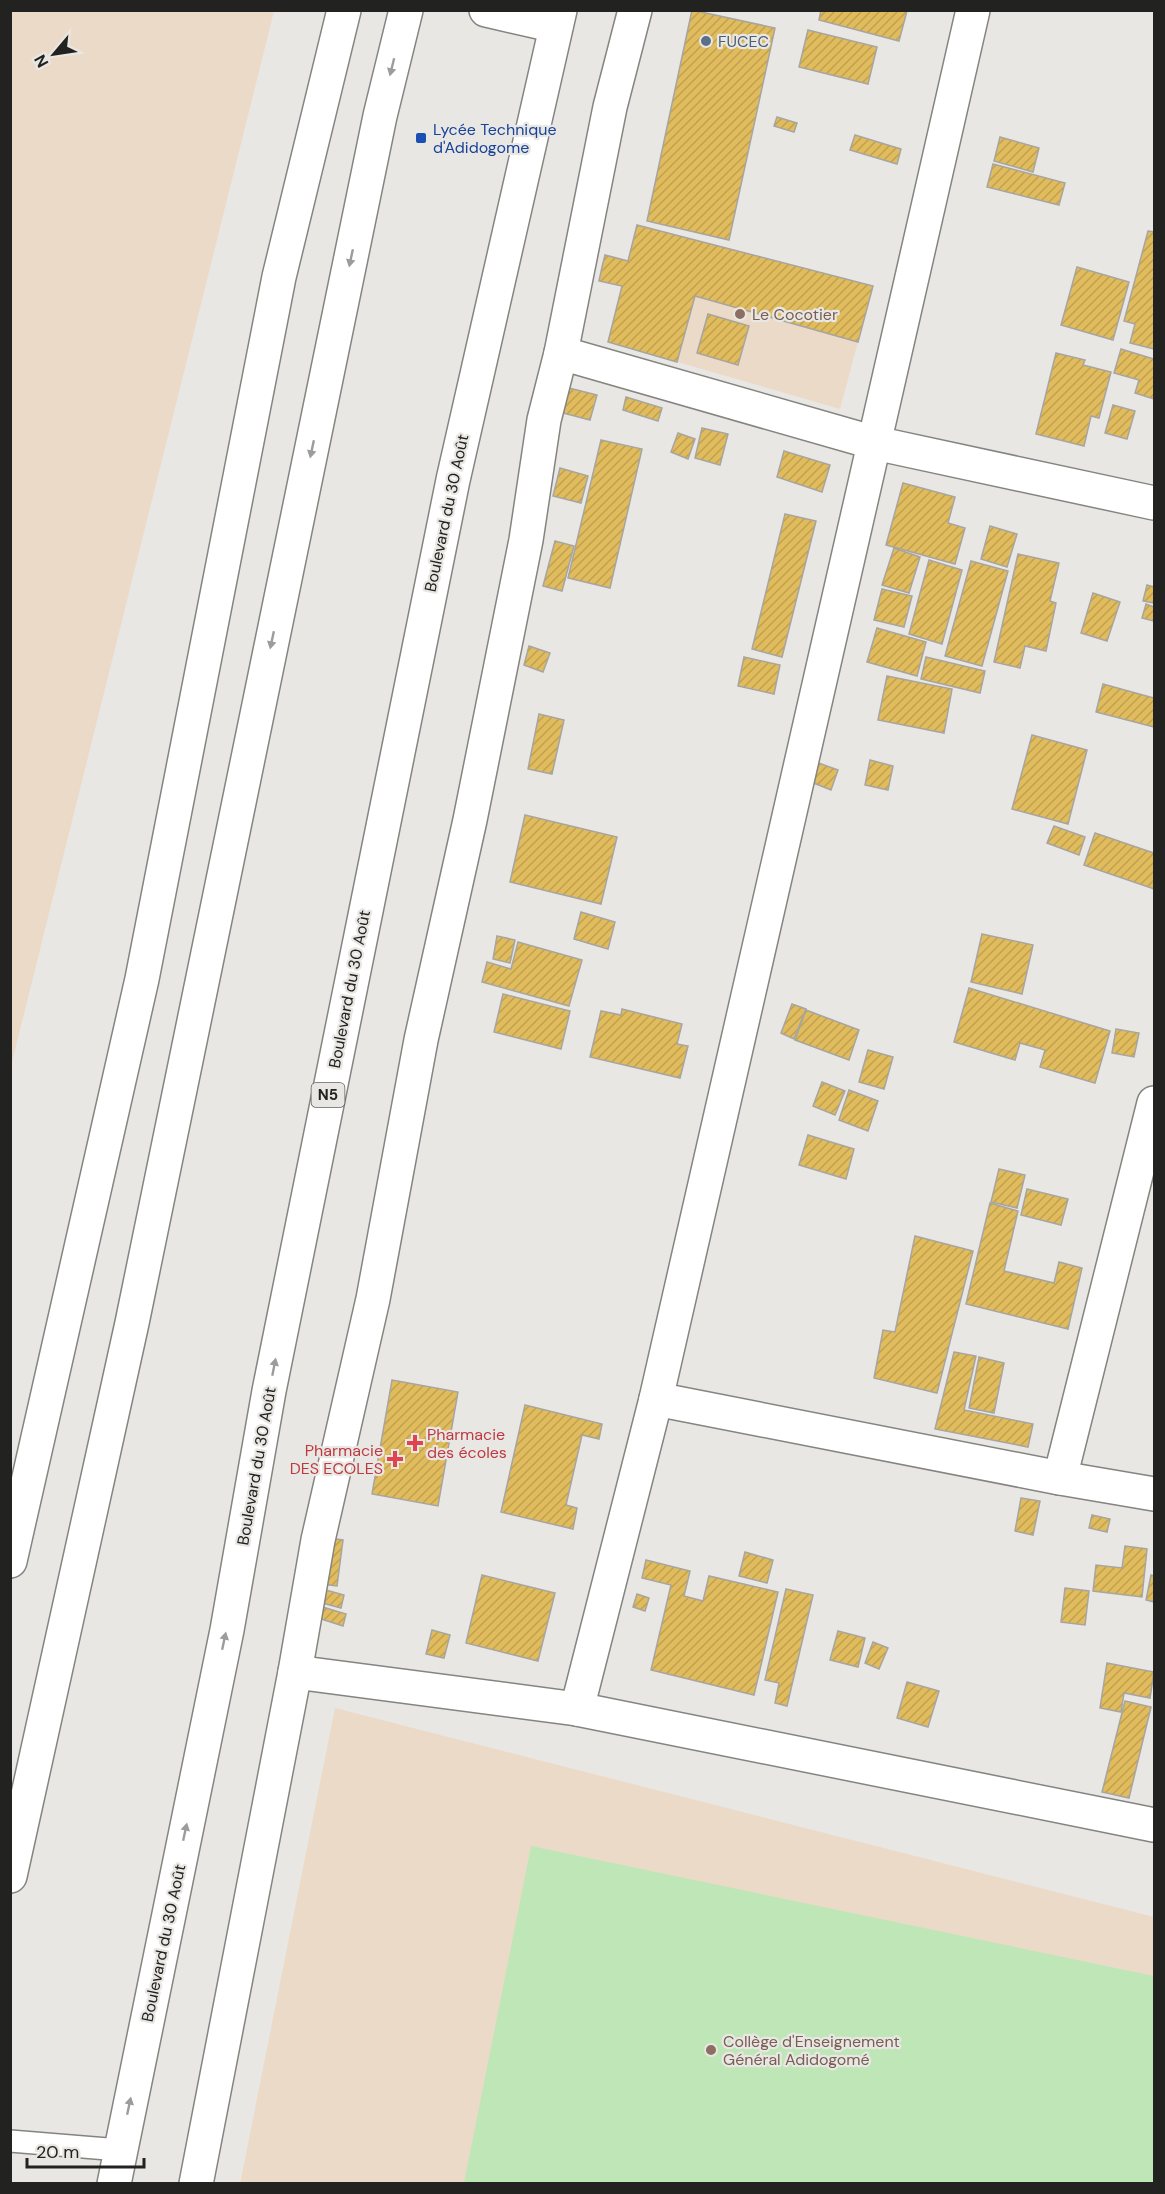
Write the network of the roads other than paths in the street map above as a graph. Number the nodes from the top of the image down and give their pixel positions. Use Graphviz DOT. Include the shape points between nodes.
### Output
graph roads {
  1 [pos="344,10"];
  2 [pos="406,10"];
  3 [pos="486,10"];
  4 [pos="635,10"];
  5 [pos="973,10"];
  6 [pos="558,18"];
  7 [pos="561,353"];
  8 [pos="875,443"];
  9 [pos="1155,503"];
  10 [pos="1155,1103"];
  11 [pos="656,1399"];
  12 [pos="1060,1478"];
  13 [pos="1155,1494"];
  14 [pos="10,1561"];
  15 [pos="295,1672"];
  16 [pos="577,1709"];
  17 [pos="1155,1825"];
  18 [pos="10,1876"];
  19 [pos="10,2141"];
  20 [pos="120,2150"];
  21 [pos="114,2184"];
  22 [pos="196,2184"];
  1 -- 14 [label="main road" via="279,277 142,979"];
  2 -- 18 [label="main road, one-way" via="380,116 132,1323"];
  3 -- 6 [label="main road"];
  4 -- 7 [label="main road" via="610,107"];
  5 -- 8 [label="main road"];
  20 -- 6 [label="main road, Boulevard du 30 Août / N5, one-way" via="227,1630 269,1390 453,480"];
  7 -- 8 [label="main road"];
  7 -- 15 [label="main road" via="544,420 524,552 470,820 421,1041 374,1299 318,1540"];
  8 -- 9 [label="main road"];
  8 -- 11 [label="main road"];
  10 -- 12 [label="main road"];
  11 -- 12 [label="main road"];
  11 -- 16 [label="main road"];
  12 -- 13 [label="main road"];
  15 -- 16 [label="main road"];
  15 -- 22 [label="main road"];
  16 -- 17 [label="main road"];
  19 -- 20 [label="lane"];
  20 -- 21 [label="main road, Boulevard du 30 Août / N5"];
}
